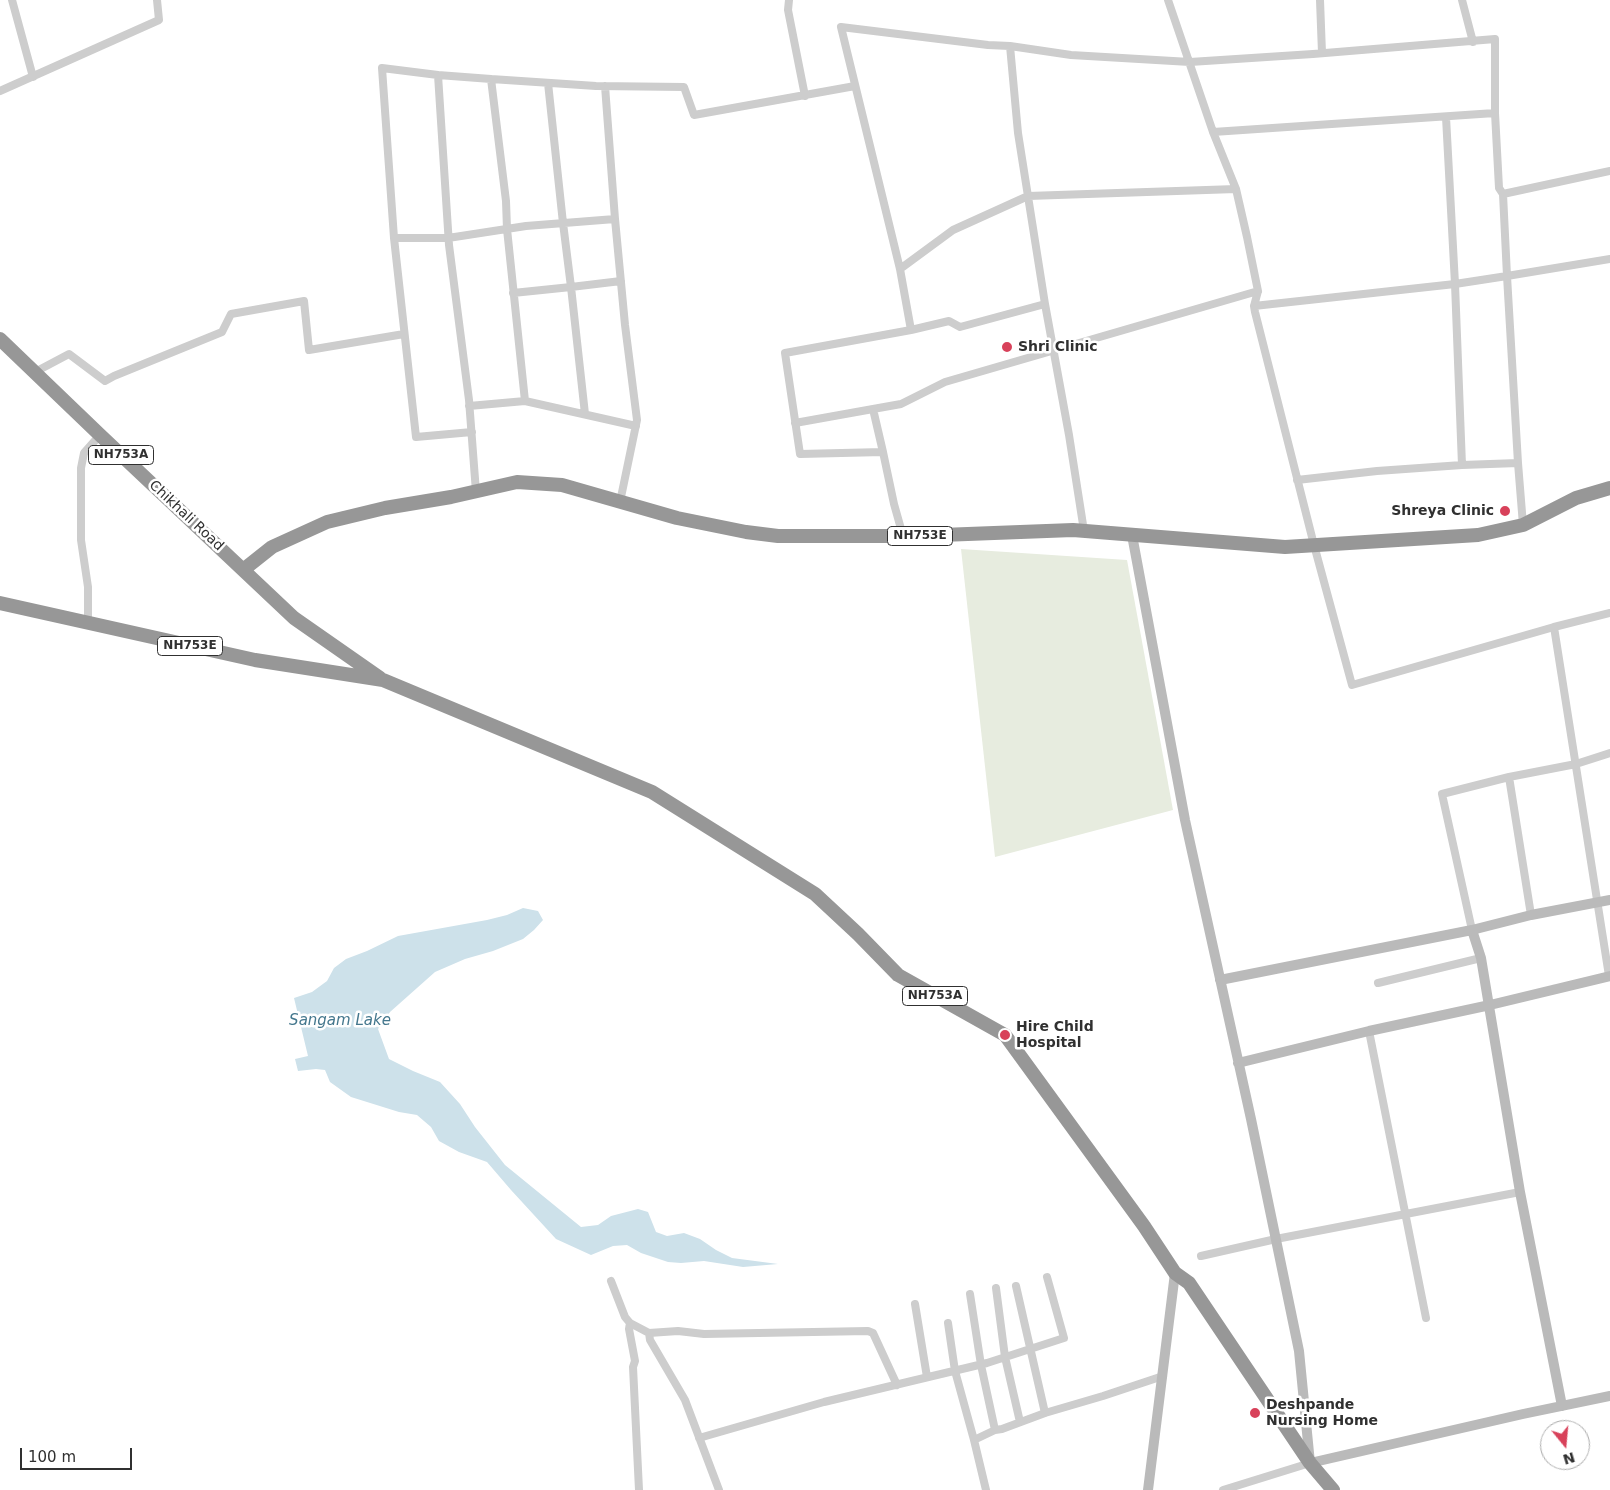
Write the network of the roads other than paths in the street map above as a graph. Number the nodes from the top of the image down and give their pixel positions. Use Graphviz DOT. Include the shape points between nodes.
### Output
graph roads {
  1 [pos="12,0"];
  2 [pos="157,0"];
  3 [pos="789,0"];
  4 [pos="1168,0"];
  5 [pos="1320,0"];
  6 [pos="1462,0"];
  7 [pos="1474,42"];
  8 [pos="1010,46"];
  9 [pos="1322,53"];
  10 [pos="1190,62"];
  11 [pos="438,75"];
  12 [pos="33,77"];
  13 [pos="490,79"];
  14 [pos="548,83"];
  15 [pos="605,86"];
  16 [pos="855,86"];
  17 [pos="0,91"];
  18 [pos="805,96"];
  19 [pos="1495,113"];
  20 [pos="1446,116"];
  21 [pos="1213,132"];
  22 [pos="1610,171"];
  23 [pos="1236,188"];
  24 [pos="1503,194"];
  25 [pos="1028,196"];
  26 [pos="615,219"];
  27 [pos="563,223"];
  28 [pos="506,229"];
  29 [pos="394,238"];
  30 [pos="448,238"];
  31 [pos="1610,259"];
  32 [pos="900,269"];
  33 [pos="1507,276"];
  34 [pos="621,281"];
  35 [pos="1455,284"];
  36 [pos="571,287"];
  37 [pos="1258,291"];
  38 [pos="513,294"];
  39 [pos="1045,304"];
  40 [pos="1254,306"];
  41 [pos="911,330"];
  42 [pos="404,334"];
  43 [pos="0,339"];
  44 [pos="1054,350"];
  45 [pos="35,372"];
  46 [pos="526,400"];
  47 [pos="469,406"];
  48 [pos="873,409"];
  49 [pos="585,414"];
  50 [pos="795,422"];
  51 [pos="636,426"];
  52 [pos="472,432"];
  53 [pos="100,436"];
  54 [pos="884,452"];
  55 [pos="1518,463"];
  56 [pos="1462,465"];
  57 [pos="1297,480"];
  58 [pos="1610,488"];
  59 [pos="476,492"];
  60 [pos="620,502"];
  61 [pos="1523,525"];
  62 [pos="1084,531"];
  63 [pos="1132,535"];
  64 [pos="903,536"];
  65 [pos="1314,545"];
  66 [pos="244,570"];
  67 [pos="0,603"];
  68 [pos="1610,613"];
  69 [pos="88,624"];
  70 [pos="1554,627"];
  71 [pos="383,680"];
  72 [pos="1610,753"];
  73 [pos="1576,764"];
  74 [pos="1509,777"];
  75 [pos="1610,900"];
  76 [pos="1599,902"];
  77 [pos="1531,915"];
  78 [pos="1472,930"];
  79 [pos="1481,958"];
  80 [pos="1610,976"];
  81 [pos="1220,980"];
  82 [pos="1378,983"];
  83 [pos="1490,1006"];
  84 [pos="1369,1032"];
  85 [pos="1238,1063"];
  86 [pos="1520,1192"];
  87 [pos="1406,1214"];
  88 [pos="1276,1239"];
  89 [pos="1201,1256"];
  90 [pos="1175,1274"];
  91 [pos="1047,1277"];
  92 [pos="611,1281"];
  93 [pos="1016,1286"];
  94 [pos="996,1288"];
  95 [pos="970,1294"];
  96 [pos="915,1304"];
  97 [pos="1426,1318"];
  98 [pos="630,1323"];
  99 [pos="948,1323"];
  100 [pos="648,1333"];
  101 [pos="1031,1349"];
  102 [pos="1005,1357"];
  103 [pos="981,1364"];
  104 [pos="956,1371"];
  105 [pos="1162,1376"];
  106 [pos="927,1377"];
  107 [pos="896,1385"];
  108 [pos="1610,1396"];
  109 [pos="1562,1406"];
  110 [pos="1045,1413"];
  111 [pos="1020,1422"];
  112 [pos="995,1430"];
  113 [pos="699,1438"];
  114 [pos="974,1440"];
  115 [pos="1310,1463"];
  116 [pos="639,1490"];
  117 [pos="719,1490"];
  118 [pos="986,1490"];
  119 [pos="1148,1490"];
  120 [pos="1224,1490"];
  121 [pos="1333,1490"];
  1 -- 12 [label="street"];
  2 -- 12 [label="street" via="159,20"];
  3 -- 18 [label="street" via="788,10"];
  4 -- 10 [label="street"];
  5 -- 9 [label="street"];
  6 -- 7 [label="street"];
  7 -- 9 [label="street"];
  7 -- 19 [label="street" via="1495,39"];
  8 -- 10 [label="street" via="1071,55"];
  8 -- 16 [label="street" via="841,27"];
  8 -- 25 [label="street"];
  9 -- 10 [label="street"];
  10 -- 21 [label="street"];
  11 -- 13 [label="street"];
  11 -- 29 [label="street" via="382,68"];
  11 -- 30 [label="street"];
  12 -- 17 [label="street"];
  13 -- 14 [label="street"];
  13 -- 28 [label="street" via="506,201"];
  14 -- 15 [label="street"];
  14 -- 27 [label="street"];
  15 -- 18 [label="street" via="684,86 694,115"];
  15 -- 26 [label="street"];
  16 -- 18 [label="street"];
  16 -- 32 [label="street"];
  19 -- 20 [label="street"];
  19 -- 24 [label="street"];
  20 -- 21 [label="street"];
  20 -- 35 [label="street"];
  21 -- 23 [label="street"];
  22 -- 24 [label="street"];
  23 -- 25 [label="street"];
  23 -- 37 [label="street"];
  24 -- 33 [label="street"];
  25 -- 32 [label="street" via="953,230"];
  25 -- 39 [label="street"];
  26 -- 27 [label="street"];
  26 -- 34 [label="street"];
  27 -- 28 [label="street"];
  27 -- 36 [label="street"];
  28 -- 30 [label="street"];
  28 -- 38 [label="street"];
  29 -- 30 [label="street"];
  29 -- 42 [label="street"];
  30 -- 47 [label="street"];
  31 -- 33 [label="street"];
  32 -- 41 [label="street"];
  33 -- 35 [label="street"];
  33 -- 55 [label="street"];
  34 -- 36 [label="street"];
  34 -- 51 [label="street"];
  35 -- 40 [label="street"];
  35 -- 56 [label="street"];
  36 -- 38 [label="street"];
  36 -- 49 [label="street"];
  37 -- 40 [label="street"];
  37 -- 44 [label="street"];
  38 -- 46 [label="street"];
  39 -- 41 [label="street" via="960,327 949,321"];
  39 -- 44 [label="street"];
  40 -- 57 [label="street"];
  41 -- 50 [label="street" via="785,353"];
  42 -- 45 [label="street" via="309,350 304,301 231,314 222,332 105,382 69,354"];
  42 -- 52 [label="street" via="416,437"];
  43 -- 45 [label="highway, Chikhali Road / NH753A"];
  44 -- 48 [label="street" via="944,382 901,404"];
  44 -- 62 [label="street"];
  45 -- 53 [label="highway, Chikhali Road / NH753A"];
  46 -- 47 [label="street"];
  46 -- 49 [label="street"];
  47 -- 52 [label="street"];
  48 -- 50 [label="street"];
  48 -- 54 [label="street"];
  49 -- 51 [label="street"];
  50 -- 54 [label="street" via="800,454"];
  51 -- 60 [label="street"];
  52 -- 59 [label="street"];
  53 -- 66 [label="highway, Chikhali Road / NH753A"];
  53 -- 69 [label="street" via="84,453 81,468 81,540 88,587"];
  54 -- 64 [label="street"];
  55 -- 56 [label="street"];
  55 -- 61 [label="street"];
  56 -- 57 [label="street"];
  57 -- 65 [label="street"];
  58 -- 61 [label="highway, NH753E" via="1576,498"];
  59 -- 60 [label="highway, NH753E" via="518,482 562,485"];
  59 -- 66 [label="highway, NH753E" via="327,522 272,547"];
  60 -- 64 [label="highway, NH753E" via="677,518 778,536"];
  61 -- 65 [label="highway, NH753E" via="1478,535"];
  62 -- 63 [label="highway, NH753E"];
  62 -- 64 [label="highway, NH753E"];
  63 -- 65 [label="highway, NH753E" via="1285,547"];
  63 -- 81 [label="street" via="1185,820"];
  65 -- 70 [label="street" via="1352,684"];
  66 -- 71 [label="highway, Chikhali Road / NH753A" via="294,618"];
  67 -- 69 [label="highway, NH753E"];
  68 -- 70 [label="street"];
  69 -- 71 [label="highway, NH753E" via="255,660"];
  70 -- 73 [label="street"];
  71 -- 90 [label="highway, NH753A" via="652,792 815,894 898,975 1005,1035 1144,1226"];
  72 -- 73 [label="street"];
  73 -- 74 [label="street"];
  73 -- 76 [label="street"];
  74 -- 77 [label="street"];
  74 -- 78 [label="street" via="1442,794"];
  75 -- 76 [label="street"];
  76 -- 77 [label="street"];
  76 -- 80 [label="street"];
  77 -- 78 [label="street"];
  78 -- 79 [label="street"];
  78 -- 81 [label="street"];
  79 -- 82 [label="street"];
  79 -- 83 [label="street"];
  80 -- 83 [label="street"];
  81 -- 85 [label="street"];
  83 -- 84 [label="street"];
  83 -- 86 [label="street"];
  84 -- 85 [label="street"];
  84 -- 87 [label="street"];
  85 -- 88 [label="street"];
  86 -- 87 [label="street"];
  86 -- 109 [label="street"];
  87 -- 88 [label="street"];
  87 -- 97 [label="street"];
  88 -- 89 [label="street"];
  88 -- 115 [label="street" via="1299,1351"];
  90 -- 105 [label="street"];
  90 -- 115 [label="highway, NH753A" via="1189,1283"];
  91 -- 101 [label="street" via="1064,1338"];
  92 -- 98 [label="street"];
  93 -- 101 [label="street"];
  94 -- 102 [label="street"];
  95 -- 103 [label="street"];
  96 -- 106 [label="street"];
  98 -- 100 [label="street"];
  98 -- 116 [label="street" via="635,1360"];
  99 -- 104 [label="street"];
  100 -- 107 [label="street" via="678,1330 704,1334 873,1332"];
  100 -- 113 [label="street" via="685,1400"];
  101 -- 102 [label="street"];
  101 -- 110 [label="street"];
  102 -- 103 [label="street"];
  102 -- 111 [label="street"];
  103 -- 104 [label="street"];
  103 -- 112 [label="street"];
  104 -- 106 [label="street"];
  104 -- 114 [label="street"];
  105 -- 110 [label="street"];
  105 -- 119 [label="street"];
  106 -- 107 [label="street"];
  107 -- 113 [label="street"];
  108 -- 109 [label="street"];
  109 -- 115 [label="street"];
  110 -- 111 [label="street"];
  111 -- 112 [label="street"];
  112 -- 114 [label="street"];
  113 -- 117 [label="street"];
  114 -- 118 [label="street"];
  115 -- 120 [label="street"];
  115 -- 121 [label="highway, NH753A"];
}
